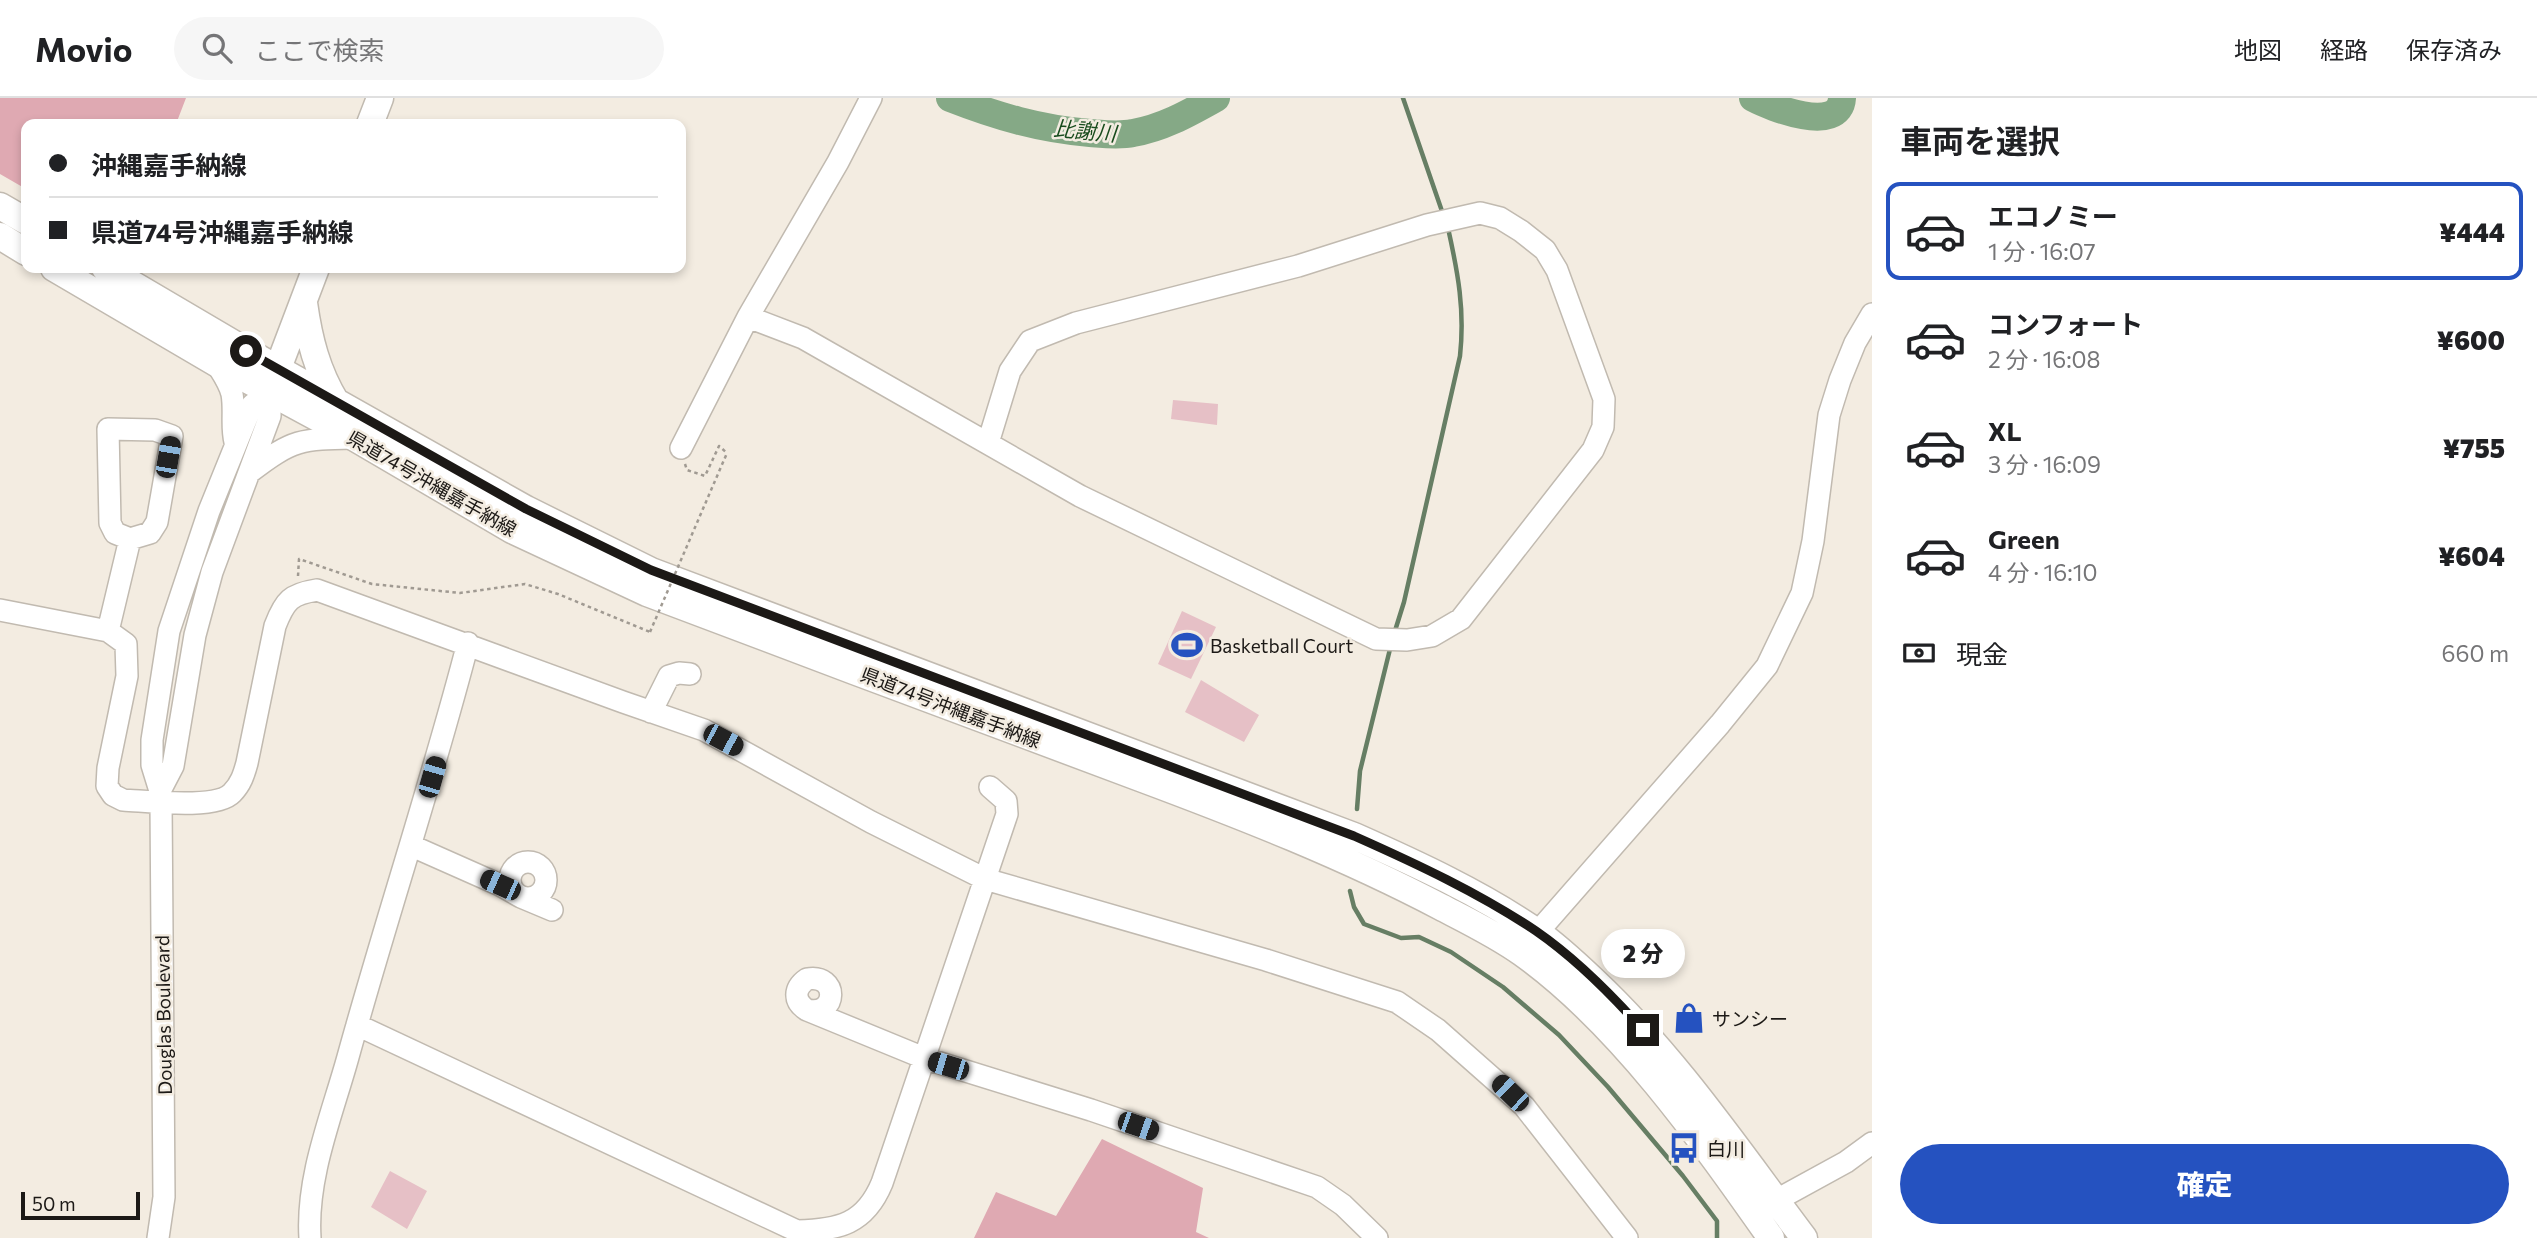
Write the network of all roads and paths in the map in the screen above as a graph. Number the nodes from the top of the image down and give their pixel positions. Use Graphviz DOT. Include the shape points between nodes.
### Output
graph roads {
  1 [pos="380,98"];
  2 [pos="871,98"];
  3 [pos="372,119"];
  4 [pos="0,206"];
  5 [pos="21,218"];
  6 [pos="0,236"];
  7 [pos="21,249"];
  8 [pos="63,273"];
  9 [pos="113,273"];
  10 [pos="314,273"];
  11 [pos="303,302"];
  12 [pos="1872,314"];
  13 [pos="748,317"];
  14 [pos="216,362"];
  15 [pos="274,380"];
  16 [pos="336,402"];
  17 [pos="355,438"];
  18 [pos="988,443"];
  19 [pos="236,447"];
  20 [pos="681,448"];
  21 [pos="250,472"];
  22 [pos="130,539"];
  23 [pos="297,593"];
  24 [pos="0,610"];
  25 [pos="107,631"];
  26 [pos="468,643"];
  27 [pos="690,674"];
  28 [pos="651,712"];
  29 [pos="990,787"];
  30 [pos="160,796"];
  31 [pos="412,846"];
  32 [pos="985,878"];
  33 [pos="552,910"];
  34 [pos="1529,942"];
  35 [pos="807,1010"];
  36 [pos="357,1025"];
  37 [pos="924,1058"];
  38 [pos="1872,1143"];
  39 [pos="1765,1206"];
  40 [pos="158,1238"];
  41 [pos="310,1238"];
  42 [pos="1377,1238"];
  43 [pos="1627,1238"];
  44 [pos="1771,1238"];
  45 [pos="1804,1238"];
  1 -- 3 [label="main road"];
  2 -- 13 [label="street"];
  4 -- 5 [label="main road"];
  6 -- 7 [label="main road"];
  8 -- 14 [label="main road, 県道74号沖縄嘉手納線"];
  9 -- 15 [label="main road"];
  10 -- 11 [label="main road"];
  11 -- 15 [label="main road"];
  11 -- 16 [label="main road" via="317,362"];
  12 -- 34 [label="street" via="1850,356 1829,415 1802,593 1767,666"];
  13 -- 18 [label="street" via="803,338"];
  13 -- 20 [label="street"];
  14 -- 15 [label="main road, 県道74号沖縄嘉手納線"];
  14 -- 19 [label="street, Douglas Boulevard" via="232,394"];
  15 -- 16 [label="main road, 県道74号沖縄嘉手納線"];
  15 -- 17 [label="main road, 県道74号沖縄嘉手納線"];
  15 -- 19 [label="street, Douglas Boulevard" via="252,405"];
  15 -- 21 [label="street, Douglas Boulevard" via="270,416"];
  16 -- 34 [label="main road, 県道74号沖縄嘉手納線" via="526,509 651,570 1354,836 1435,872"];
  17 -- 21 [label="street" via="296,442"];
  17 -- 34 [label="main road, 県道74号沖縄嘉手納線" via="512,530 647,593 1223,810"];
  18 -- 18 [label="street" via="1080,496 1376,639 1407,640 1432,636 1461,619 1593,450 1603,427 1604,399 1557,270 1545,250 1500,218 1480,213 1076,323 1030,341 1010,371"];
  19 -- 30 [label="street, Douglas Boulevard" via="169,631 152,740 152,765"];
  20 -- 23 [label="path, bridge" via="687,470 705,476 719,446 727,453 650,632 524,584 460,593 372,584 299,559"];
  21 -- 30 [label="street, Douglas Boulevard" via="205,596 173,766"];
  22 -- 22 [label="street" via="115,533 110,523 108,429 155,430 172,436 157,522 150,533"];
  22 -- 25 [label="street"];
  23 -- 26 [label="street" via="317,590"];
  23 -- 30 [label="street" via="282,607 275,626 242,781 231,795 213,801"];
  24 -- 25 [label="street"];
  25 -- 30 [label="street" via="126,644 127,676 107,786 123,800"];
  26 -- 28 [label="street"];
  26 -- 31 [label="street"];
  27 -- 28 [label="street" via="669,676"];
  28 -- 32 [label="street" via="704,730 871,822"];
  29 -- 32 [label="street" via="1006,801 1007,814"];
  30 -- 40 [label="street, Douglas Boulevard" via="164,1197"];
  31 -- 33 [label="street"];
  31 -- 36 [label="street"];
  32 -- 37 [label="street"];
  32 -- 43 [label="street" via="1397,1002 1438,1030 1524,1106"];
  34 -- 39 [label="main road, 県道74号沖縄嘉手納線" via="1566,954 1626,1011 1676,1068"];
  35 -- 37 [label="street"];
  36 -- 37 [label="street" via="797,1231 824,1231 851,1222 868,1210 882,1183"];
  36 -- 41 [label="street" via="315,1173"];
  37 -- 42 [label="street" via="1317,1187"];
  38 -- 39 [label="street"];
  39 -- 44 [label="main road, 県道74号沖縄嘉手納線"];
  39 -- 45 [label="main road, 県道74号沖縄嘉手納線"];
}
